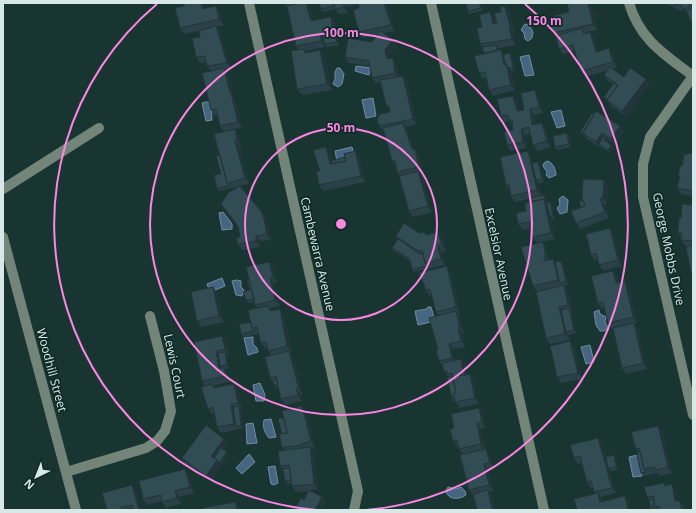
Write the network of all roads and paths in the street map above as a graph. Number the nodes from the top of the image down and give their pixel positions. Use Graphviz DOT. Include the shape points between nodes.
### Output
graph roads {
  1 [pos="249,3"];
  2 [pos="431,3"];
  3 [pos="629,3"];
  4 [pos="693,76"];
  5 [pos="99,128"];
  6 [pos="3,189"];
  7 [pos="3,237"];
  8 [pos="150,316"];
  9 [pos="693,415"];
  10 [pos="66,472"];
  11 [pos="76,510"];
  12 [pos="354,510"];
  13 [pos="544,510"];
  1 -- 12 [label="street, Cambewarra Avenue" via="358,491"];
  2 -- 13 [label="street, Excelsior Avenue"];
  3 -- 4 [label="street" via="642,33 656,48"];
  4 -- 9 [label="street, George Mobbs Drive" via="650,137 643,164 643,197"];
  5 -- 6 [label="street"];
  7 -- 10 [label="street, Woodhill Street"];
  8 -- 10 [label="street, Lewis Court" via="171,411 165,430 157,441 146,448"];
  10 -- 11 [label="street, Woodhill Street"];
}
